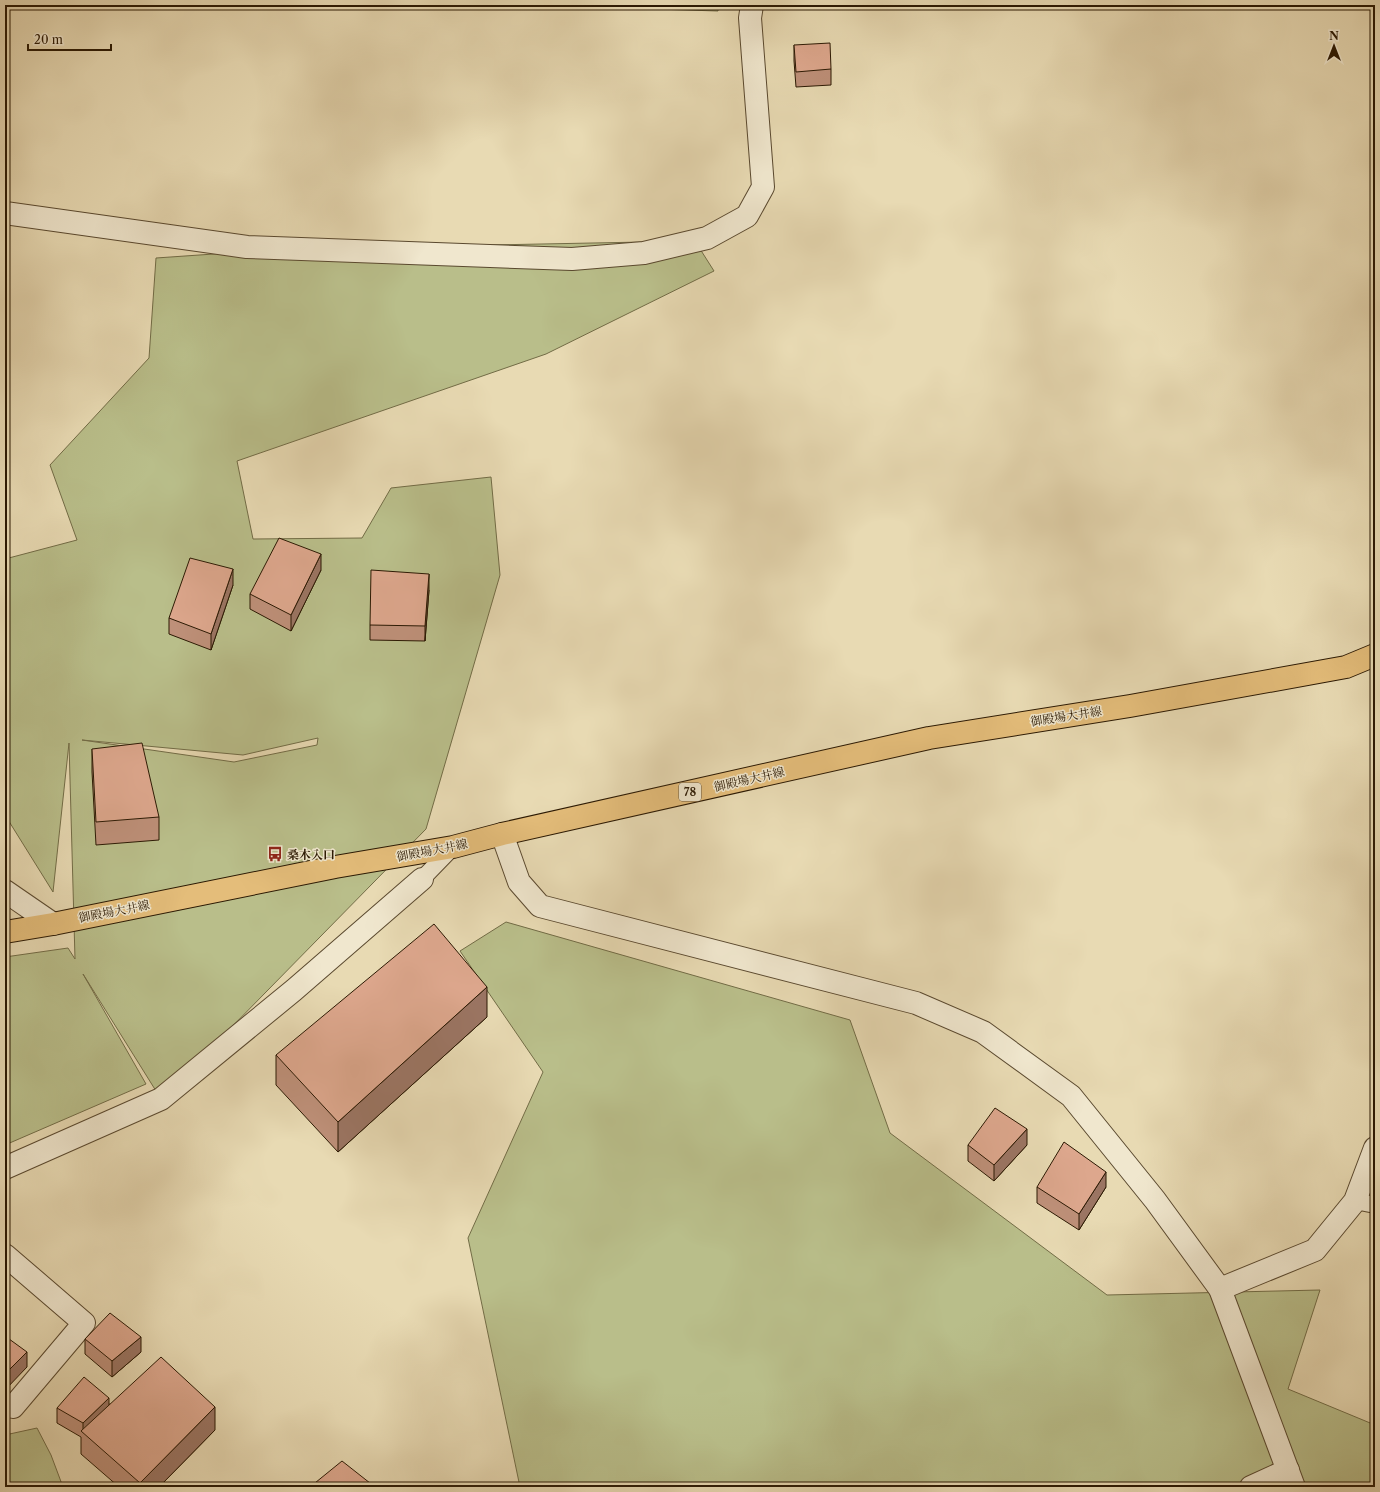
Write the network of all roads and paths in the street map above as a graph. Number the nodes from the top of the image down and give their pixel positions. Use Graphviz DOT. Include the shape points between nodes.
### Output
graph roads {
  1 [pos="752,5"];
  2 [pos="5,213"];
  3 [pos="1375,655"];
  4 [pos="502,834"];
  5 [pos="453,847"];
  6 [pos="422,879"];
  7 [pos="5,891"];
  8 [pos="53,924"];
  9 [pos="5,932"];
  10 [pos="1375,1148"];
  11 [pos="5,1168"];
  12 [pos="1365,1203"];
  13 [pos="5,1255"];
  14 [pos="1220,1289"];
  15 [pos="14,1407"];
  16 [pos="1291,1479"];
  17 [pos="1251,1487"];
  1 -- 2 [label="street" via="750,18 763,187 747,216 707,238 644,253 572,259 532,258 247,247"];
  3 -- 4 [label="main road, 御殿場大井線 / 78" via="1346,667 1138,705 929,738"];
  4 -- 5 [label="main road, 御殿場大井線 / 78"];
  4 -- 14 [label="street" via="519,882 540,906 916,1003 984,1032 1071,1096 1156,1200"];
  5 -- 6 [label="lane"];
  5 -- 8 [label="main road, 御殿場大井線 / 78" via="335,867"];
  6 -- 11 [label="street" via="294,990 161,1099"];
  7 -- 8 [label="street"];
  8 -- 9 [label="main road, 御殿場大井線 / 78"];
  10 -- 12 [label="street"];
  12 -- 14 [label="street" via="1315,1250"];
  13 -- 15 [label="street" via="84,1323"];
  14 -- 16 [label="street"];
  16 -- 17 [label="street"];
}
